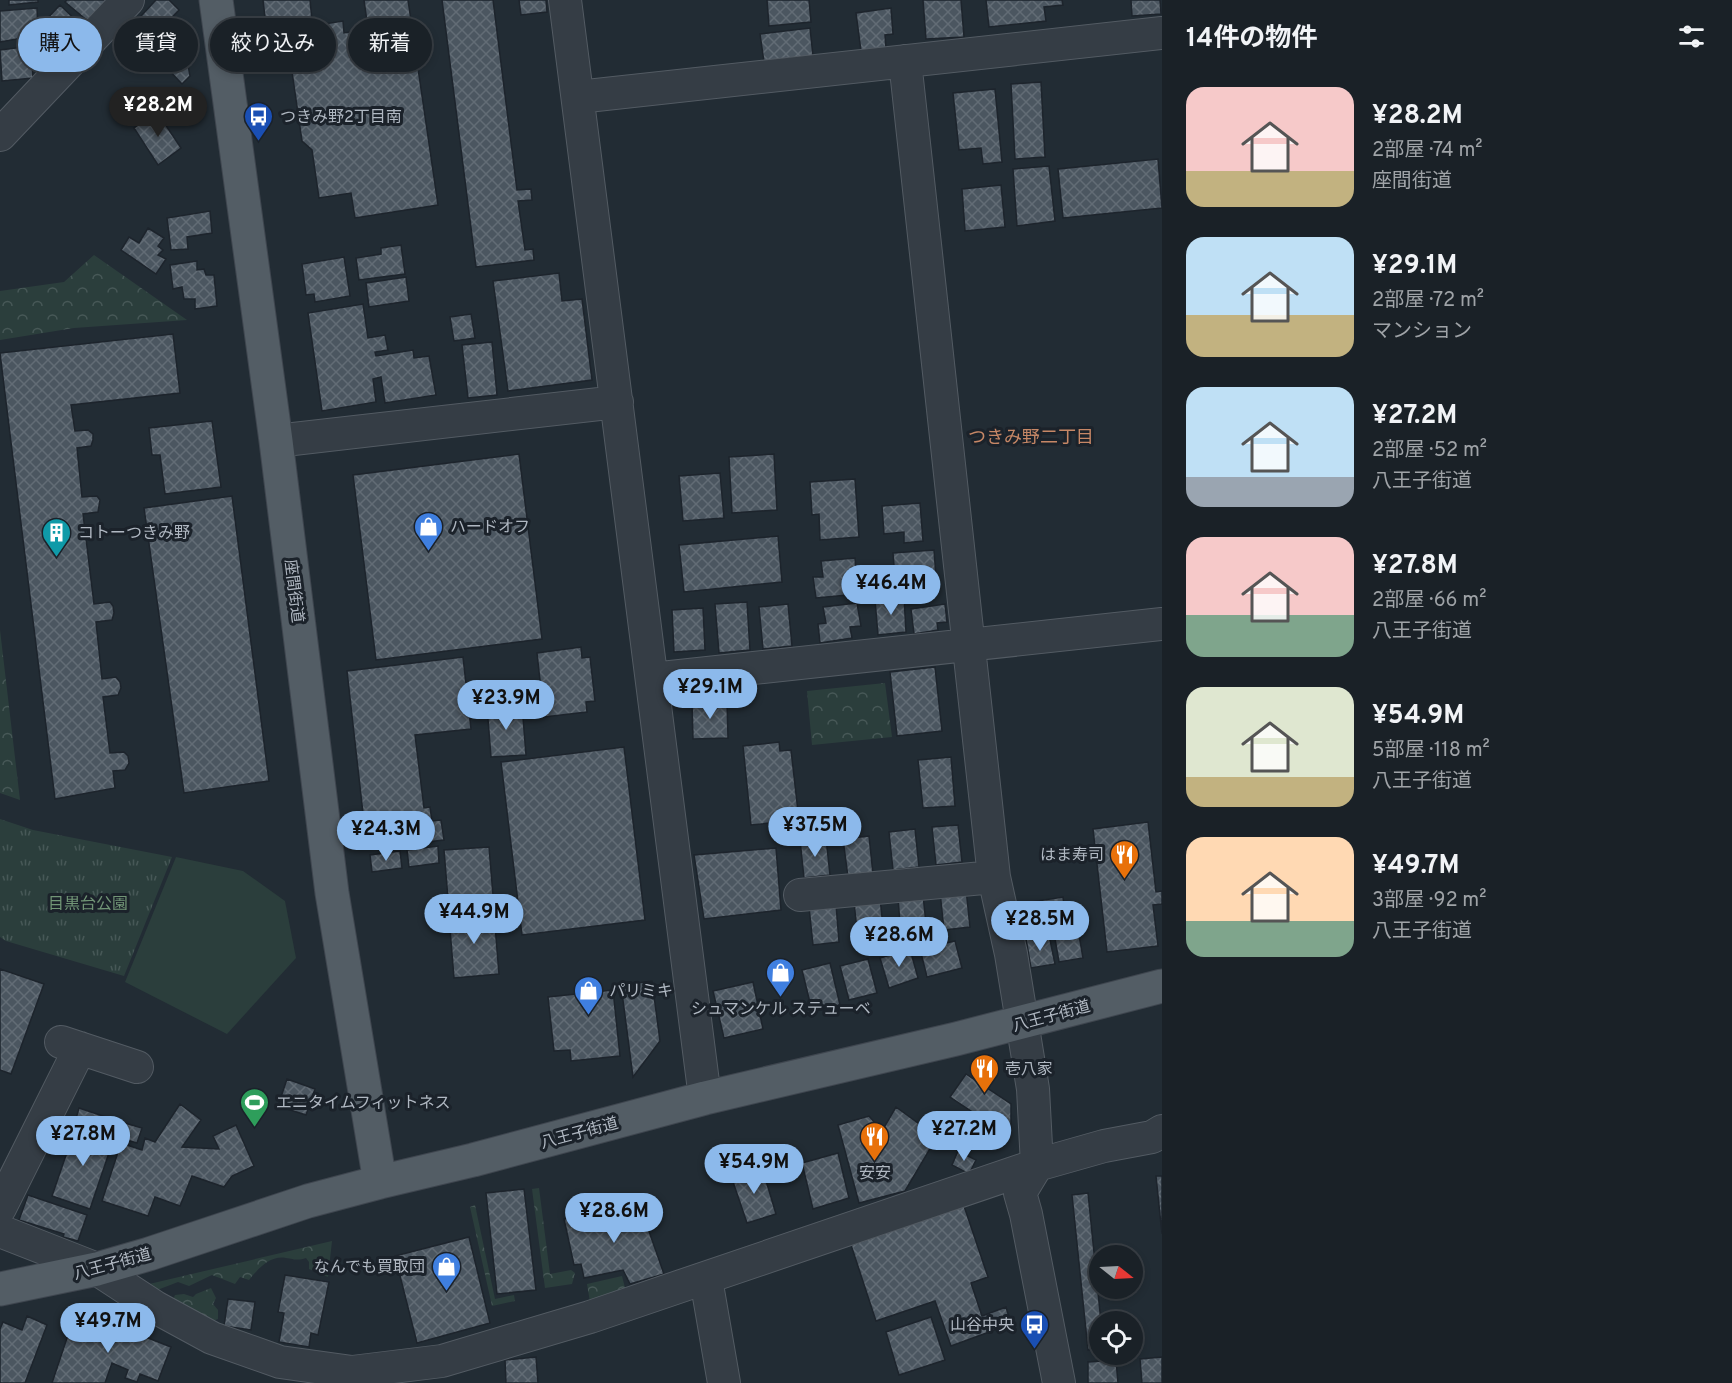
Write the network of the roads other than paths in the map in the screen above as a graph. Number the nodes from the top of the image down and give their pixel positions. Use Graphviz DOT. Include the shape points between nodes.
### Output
graph roads {
  1 [pos="128,0"];
  2 [pos="216,0"];
  3 [pos="565,0"];
  4 [pos="1162,33"];
  5 [pos="905,61"];
  6 [pos="578,97"];
  7 [pos="0,135"];
  8 [pos="617,402"];
  9 [pos="276,441"];
  10 [pos="1162,624"];
  11 [pos="969,645"];
  12 [pos="652,680"];
  13 [pos="994,877"];
  14 [pos="800,895"];
  15 [pos="1162,986"];
  16 [pos="1022,1023"];
  17 [pos="137,1067"];
  18 [pos="705,1098"];
  19 [pos="1159,1136"];
  20 [pos="1037,1165"];
  21 [pos="380,1182"];
  22 [pos="0,1208"];
  23 [pos="0,1231"];
  24 [pos="96,1269"];
  25 [pos="706,1279"];
  26 [pos="0,1289"];
  27 [pos="724,1383"];
  28 [pos="1059,1383"];
  1 -- 7 [label="street"];
  2 -- 9 [label="main road, 座間街道"];
  3 -- 6 [label="street"];
  4 -- 5 [label="street"];
  5 -- 6 [label="street"];
  5 -- 11 [label="street"];
  6 -- 8 [label="street"];
  8 -- 9 [label="street"];
  8 -- 12 [label="street"];
  9 -- 21 [label="main road, 座間街道" via="333,893"];
  10 -- 11 [label="street"];
  11 -- 12 [label="street"];
  11 -- 13 [label="street"];
  12 -- 18 [label="street"];
  13 -- 14 [label="street"];
  13 -- 16 [label="street"];
  15 -- 16 [label="main road, 八王子街道"];
  16 -- 18 [label="main road, 八王子街道"];
  16 -- 20 [label="street" via="1033,1089"];
  17 -- 22 [label="street" via="70,1045"];
  18 -- 21 [label="main road, 八王子街道"];
  19 -- 20 [label="street"];
  20 -- 25 [label="street"];
  20 -- 28 [label="street" via="1020,1193"];
  21 -- 24 [label="main road, 八王子街道"];
  23 -- 24 [label="street"];
  24 -- 25 [label="street" via="212,1338 280,1362 352,1372 442,1361"];
  24 -- 26 [label="main road, 八王子街道"];
  25 -- 27 [label="street"];
}
